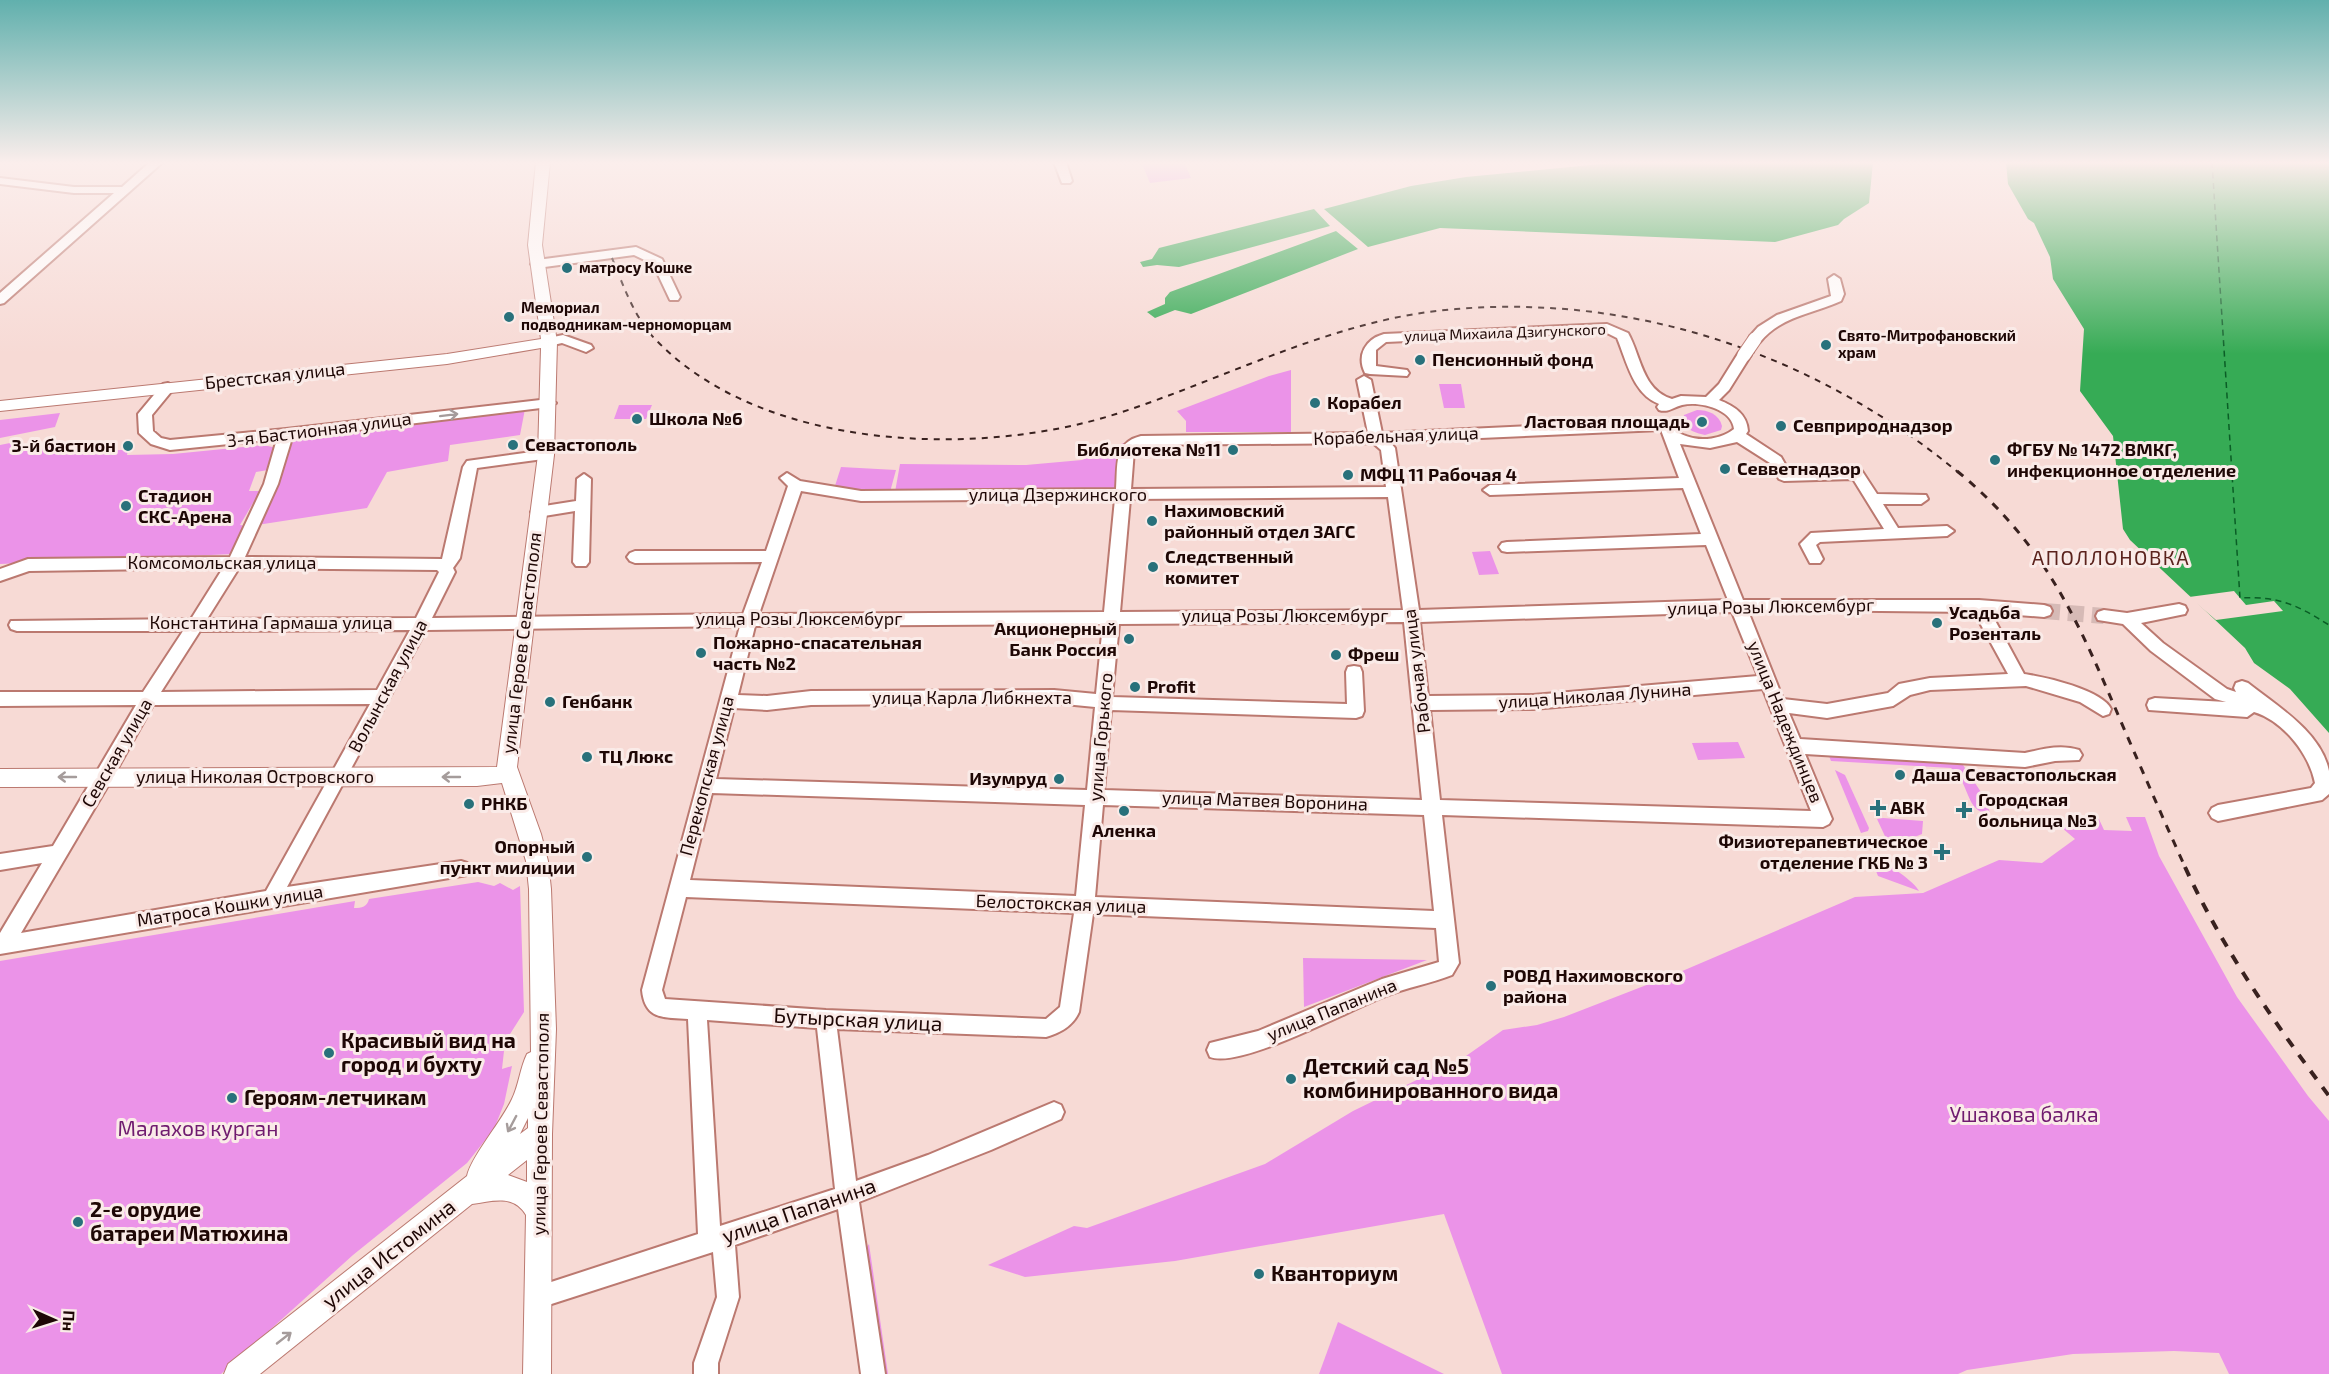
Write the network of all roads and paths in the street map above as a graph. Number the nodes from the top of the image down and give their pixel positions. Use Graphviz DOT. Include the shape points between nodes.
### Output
graph roads {
  1 [pos="83,226"];
  2 [pos="536,226"];
  3 [pos="537,264"];
  4 [pos="1834,279"];
  5 [pos="674,297"];
  6 [pos="0,300"];
  7 [pos="549,342"];
  8 [pos="585,348"];
  9 [pos="1402,373"];
  10 [pos="1364,380"];
  11 [pos="168,387"];
  12 [pos="1724,387"];
  13 [pos="1710,401"];
  14 [pos="549,403"];
  15 [pos="0,406"];
  16 [pos="1730,409"];
  17 [pos="1667,412"];
  18 [pos="286,434"];
  19 [pos="1739,436"];
  20 [pos="1376,438"];
  21 [pos="1131,444"];
  22 [pos="1694,444"];
  23 [pos="546,454"];
  24 [pos="1678,457"];
  25 [pos="584,479"];
  26 [pos="791,481"];
  27 [pos="1689,483"];
  28 [pos="1490,490"];
  29 [pos="1394,492"];
  30 [pos="1124,495"];
  31 [pos="1872,499"];
  32 [pos="1921,499"];
  33 [pos="583,505"];
  34 [pos="538,512"];
  35 [pos="1947,531"];
  36 [pos="1894,533"];
  37 [pos="1711,539"];
  38 [pos="1507,547"];
  39 [pos="771,556"];
  40 [pos="635,557"];
  41 [pos="1815,559"];
  42 [pos="581,562"];
  43 [pos="234,564"];
  44 [pos="445,567"];
  45 [pos="0,575"];
  46 [pos="1738,605"];
  47 [pos="1979,606"];
  48 [pos="2180,610"];
  49 [pos="2044,611"];
  50 [pos="1411,616"];
  51 [pos="2104,616"];
  52 [pos="1112,617"];
  53 [pos="2127,619"];
  54 [pos="749,620"];
  55 [pos="526,621"];
  56 [pos="198,623"];
  57 [pos="422,623"];
  58 [pos="17,625"];
  59 [pos="1354,672"];
  60 [pos="2020,681"];
  61 [pos="1769,682"];
  62 [pos="2242,688"];
  63 [pos="383,697"];
  64 [pos="148,698"];
  65 [pos="0,699"];
  66 [pos="727,701"];
  67 [pos="1105,701"];
  68 [pos="1421,703"];
  69 [pos="1778,705"];
  70 [pos="2155,705"];
  71 [pos="2103,709"];
  72 [pos="2270,710"];
  73 [pos="1794,746"];
  74 [pos="2073,755"];
  75 [pos="509,774"];
  76 [pos="104,777"];
  77 [pos="339,777"];
  78 [pos="0,778"];
  79 [pos="706,786"];
  80 [pos="1095,796"];
  81 [pos="1432,806"];
  82 [pos="2218,813"];
  83 [pos="1824,819"];
  84 [pos="56,853"];
  85 [pos="0,862"];
  86 [pos="461,869"];
  87 [pos="677,888"];
  88 [pos="272,898"];
  89 [pos="1085,905"];
  90 [pos="1444,920"];
  91 [pos="2,945"];
  92 [pos="1447,968"];
  93 [pos="661,1008"];
  94 [pos="697,1010"];
  95 [pos="826,1019"];
  96 [pos="1055,1025"];
  97 [pos="544,1029"];
  98 [pos="1216,1050"];
  99 [pos="1054,1112"];
  100 [pos="540,1134"];
  101 [pos="467,1192"];
  102 [pos="848,1197"];
  103 [pos="539,1212"];
  104 [pos="717,1239"];
  105 [pos="539,1297"];
  106 [pos="238,1374"];
  107 [pos="537,1374"];
  108 [pos="706,1374"];
  109 [pos="873,1374"];
  1 -- 6 [label="street"];
  2 -- 3 [label="main road, улица Героев Севастополя"];
  3 -- 5 [label="street" via="636,251 658,262"];
  3 -- 7 [label="main road, улица Героев Севастополя"];
  4 -- 12 [label="street, bridge" via="1836,298 1762,327"];
  7 -- 8 [label="street" via="563,339"];
  7 -- 11 [label="main road, Брестская улица" via="447,358"];
  7 -- 14 [label="main road, улица Героев Севастополя"];
  9 -- 17 [label="street, улица Михаила Дзигунского" via="1370,370 1368,350 1384,338 1607,328 1623,336 1645,389"];
  10 -- 20 [label="street, Рабочая улица"];
  11 -- 15 [label="main road, Брестская улица"];
  11 -- 18 [label="street, 3-я Бастионная улица" via="145,414 146,433 156,441 170,445"];
  12 -- 13 [label="street"];
  12 -- 16 [label="street"];
  13 -- 16 [label="street"];
  13 -- 17 [label="street"];
  18 -- 14 [label="street, 3-я Бастионная улица, one-way"];
  14 -- 23 [label="main road, улица Героев Севастополя"];
  16 -- 19 [label="street" via="1742,422"];
  17 -- 20 [label="street, Корабельная улица"];
  17 -- 22 [label="street" via="1675,438"];
  17 -- 24 [label="street, улица Надеждинцев"];
  18 -- 43 [label="street, Севская улица" via="271,484"];
  19 -- 22 [label="street" via="1729,441"];
  19 -- 31 [label="street" via="1776,460 1784,476 1857,474"];
  20 -- 21 [label="street, Корабельная улица" via="1152,439"];
  20 -- 29 [label="street, Рабочая улица" via="1388,448"];
  21 -- 30 [label="street, улица Горького" via="1127,449"];
  22 -- 24 [label="street"];
  23 -- 34 [label="main road, улица Героев Севастополя"];
  23 -- 44 [label="street, Волынская улица" via="472,464 452,558"];
  24 -- 27 [label="street, улица Надеждинцев"];
  25 -- 33 [label="street"];
  26 -- 30 [label="street, улица Дзержинского" via="861,496"];
  26 -- 39 [label="street, Перекопская улица"];
  27 -- 28 [label="street"];
  27 -- 37 [label="street, улица Надеждинцев"];
  29 -- 30 [label="street, улица Дзержинского"];
  29 -- 50 [label="street, Рабочая улица"];
  30 -- 52 [label="street, улица Горького"];
  31 -- 32 [label="street"];
  31 -- 36 [label="street"];
  33 -- 34 [label="street"];
  33 -- 42 [label="street"];
  34 -- 55 [label="main road, улица Героев Севастополя"];
  35 -- 36 [label="street"];
  36 -- 41 [label="street" via="1816,537 1809,544"];
  37 -- 38 [label="street"];
  37 -- 46 [label="street, улица Надеждинцев"];
  39 -- 40 [label="street"];
  39 -- 54 [label="street, Перекопская улица"];
  43 -- 44 [label="street, Комсомольская улица"];
  43 -- 45 [label="street, Комсомольская улица" via="28,565"];
  43 -- 56 [label="street, Севская улица"];
  44 -- 57 [label="street, Волынская улица" via="447,572"];
  46 -- 47 [label="street, улица Розы Люксембург"];
  46 -- 50 [label="street, улица Розы Люксембург"];
  46 -- 61 [label="street, улица Надеждинцев"];
  47 -- 49 [label="street, улица Розы Люксембург"];
  47 -- 60 [label="street"];
  48 -- 53 [label="street"];
  50 -- 52 [label="street, улица Розы Люксембург"];
  50 -- 68 [label="street, Рабочая улица"];
  51 -- 53 [label="street"];
  52 -- 54 [label="street, улица Розы Люксембург"];
  52 -- 67 [label="street, улица Горького"];
  53 -- 72 [label="street" via="2157,647 2221,694"];
  54 -- 55 [label="street, улица Розы Люксембург"];
  54 -- 66 [label="street, Перекопская улица"];
  55 -- 57 [label="street, Константина Гармаша улица"];
  55 -- 75 [label="main road, улица Героев Севастополя"];
  56 -- 57 [label="street, Константина Гармаша улица"];
  56 -- 58 [label="street, Константина Гармаша улица"];
  56 -- 64 [label="street, Севская улица"];
  57 -- 63 [label="street, Волынская улица"];
  59 -- 67 [label="street, улица Карла Либкнехта" via="1356,711"];
  60 -- 69 [label="street" via="1930,684 1905,689 1893,699 1827,711"];
  60 -- 71 [label="street" via="2085,697"];
  61 -- 68 [label="street, улица Николая Лунина" via="1533,702"];
  61 -- 69 [label="street, улица Надеждинцев"];
  62 -- 72 [label="street"];
  63 -- 64 [label="street"];
  63 -- 77 [label="street, Волынская улица"];
  64 -- 65 [label="street"];
  64 -- 76 [label="street, Севская улица"];
  66 -- 67 [label="street, улица Карла Либкнехта" via="1050,696"];
  66 -- 79 [label="street, Перекопская улица"];
  67 -- 80 [label="street, улица Горького"];
  68 -- 81 [label="street, Рабочая улица"];
  69 -- 73 [label="street, улица Надеждинцев"];
  70 -- 72 [label="street"];
  72 -- 82 [label="street" via="2308,745 2318,763 2324,788 2316,795"];
  73 -- 74 [label="street" via="2025,760"];
  73 -- 83 [label="street, улица Надеждинцев"];
  75 -- 77 [label="main road, улица Николая Островского, one-way"];
  75 -- 97 [label="main road, улица Героев Севастополя" via="537,861"];
  76 -- 77 [label="main road, улица Николая Островского"];
  76 -- 78 [label="main road, улица Николая Островского, one-way"];
  76 -- 84 [label="street, Севская улица"];
  77 -- 88 [label="street, Волынская улица"];
  79 -- 80 [label="street, улица Матвея Воронина"];
  79 -- 87 [label="street, Перекопская улица"];
  80 -- 81 [label="street, улица Матвея Воронина"];
  80 -- 89 [label="street, улица Горького"];
  81 -- 83 [label="street, улица Матвея Воронина"];
  81 -- 90 [label="street, Рабочая улица"];
  84 -- 85 [label="street"];
  84 -- 91 [label="street, Севская улица"];
  86 -- 88 [label="street, Матроса Кошки улица"];
  87 -- 89 [label="street, Белостокская улица"];
  87 -- 93 [label="street, Перекопская улица" via="652,990 653,1001"];
  88 -- 91 [label="street, Матроса Кошки улица"];
  89 -- 90 [label="street, Белостокская улица"];
  89 -- 96 [label="street, улица Горького" via="1069,1012"];
  90 -- 92 [label="street, Рабочая улица"];
  92 -- 98 [label="street, улица Папанина" via="1383,987 1263,1037"];
  93 -- 94 [label="street, Бутырская улица"];
  94 -- 95 [label="street, Бутырская улица"];
  94 -- 104 [label="street" via="705,1176"];
  95 -- 96 [label="street, Бутырская улица" via="1046,1028"];
  95 -- 102 [label="street"];
  97 -- 100 [label="main road, улица Героев Севастополя"];
  97 -- 101 [label="main road, one-way" via="524,1101 505,1137"];
  99 -- 102 [label="street, улица Папанина"];
  100 -- 101 [label="main road, улица Истомина"];
  100 -- 103 [label="main road, улица Героев Севастополя"];
  101 -- 103 [label="main road" via="506,1187 529,1196"];
  106 -- 101 [label="main road, улица Истомина, one-way"];
  102 -- 104 [label="street, улица Папанина"];
  102 -- 109 [label="street"];
  103 -- 105 [label="main road, улица Героев Севастополя"];
  104 -- 105 [label="street, улица Папанина"];
  104 -- 108 [label="street" via="728,1297 706,1363"];
  105 -- 107 [label="main road, улица Героев Севастополя"];
}
